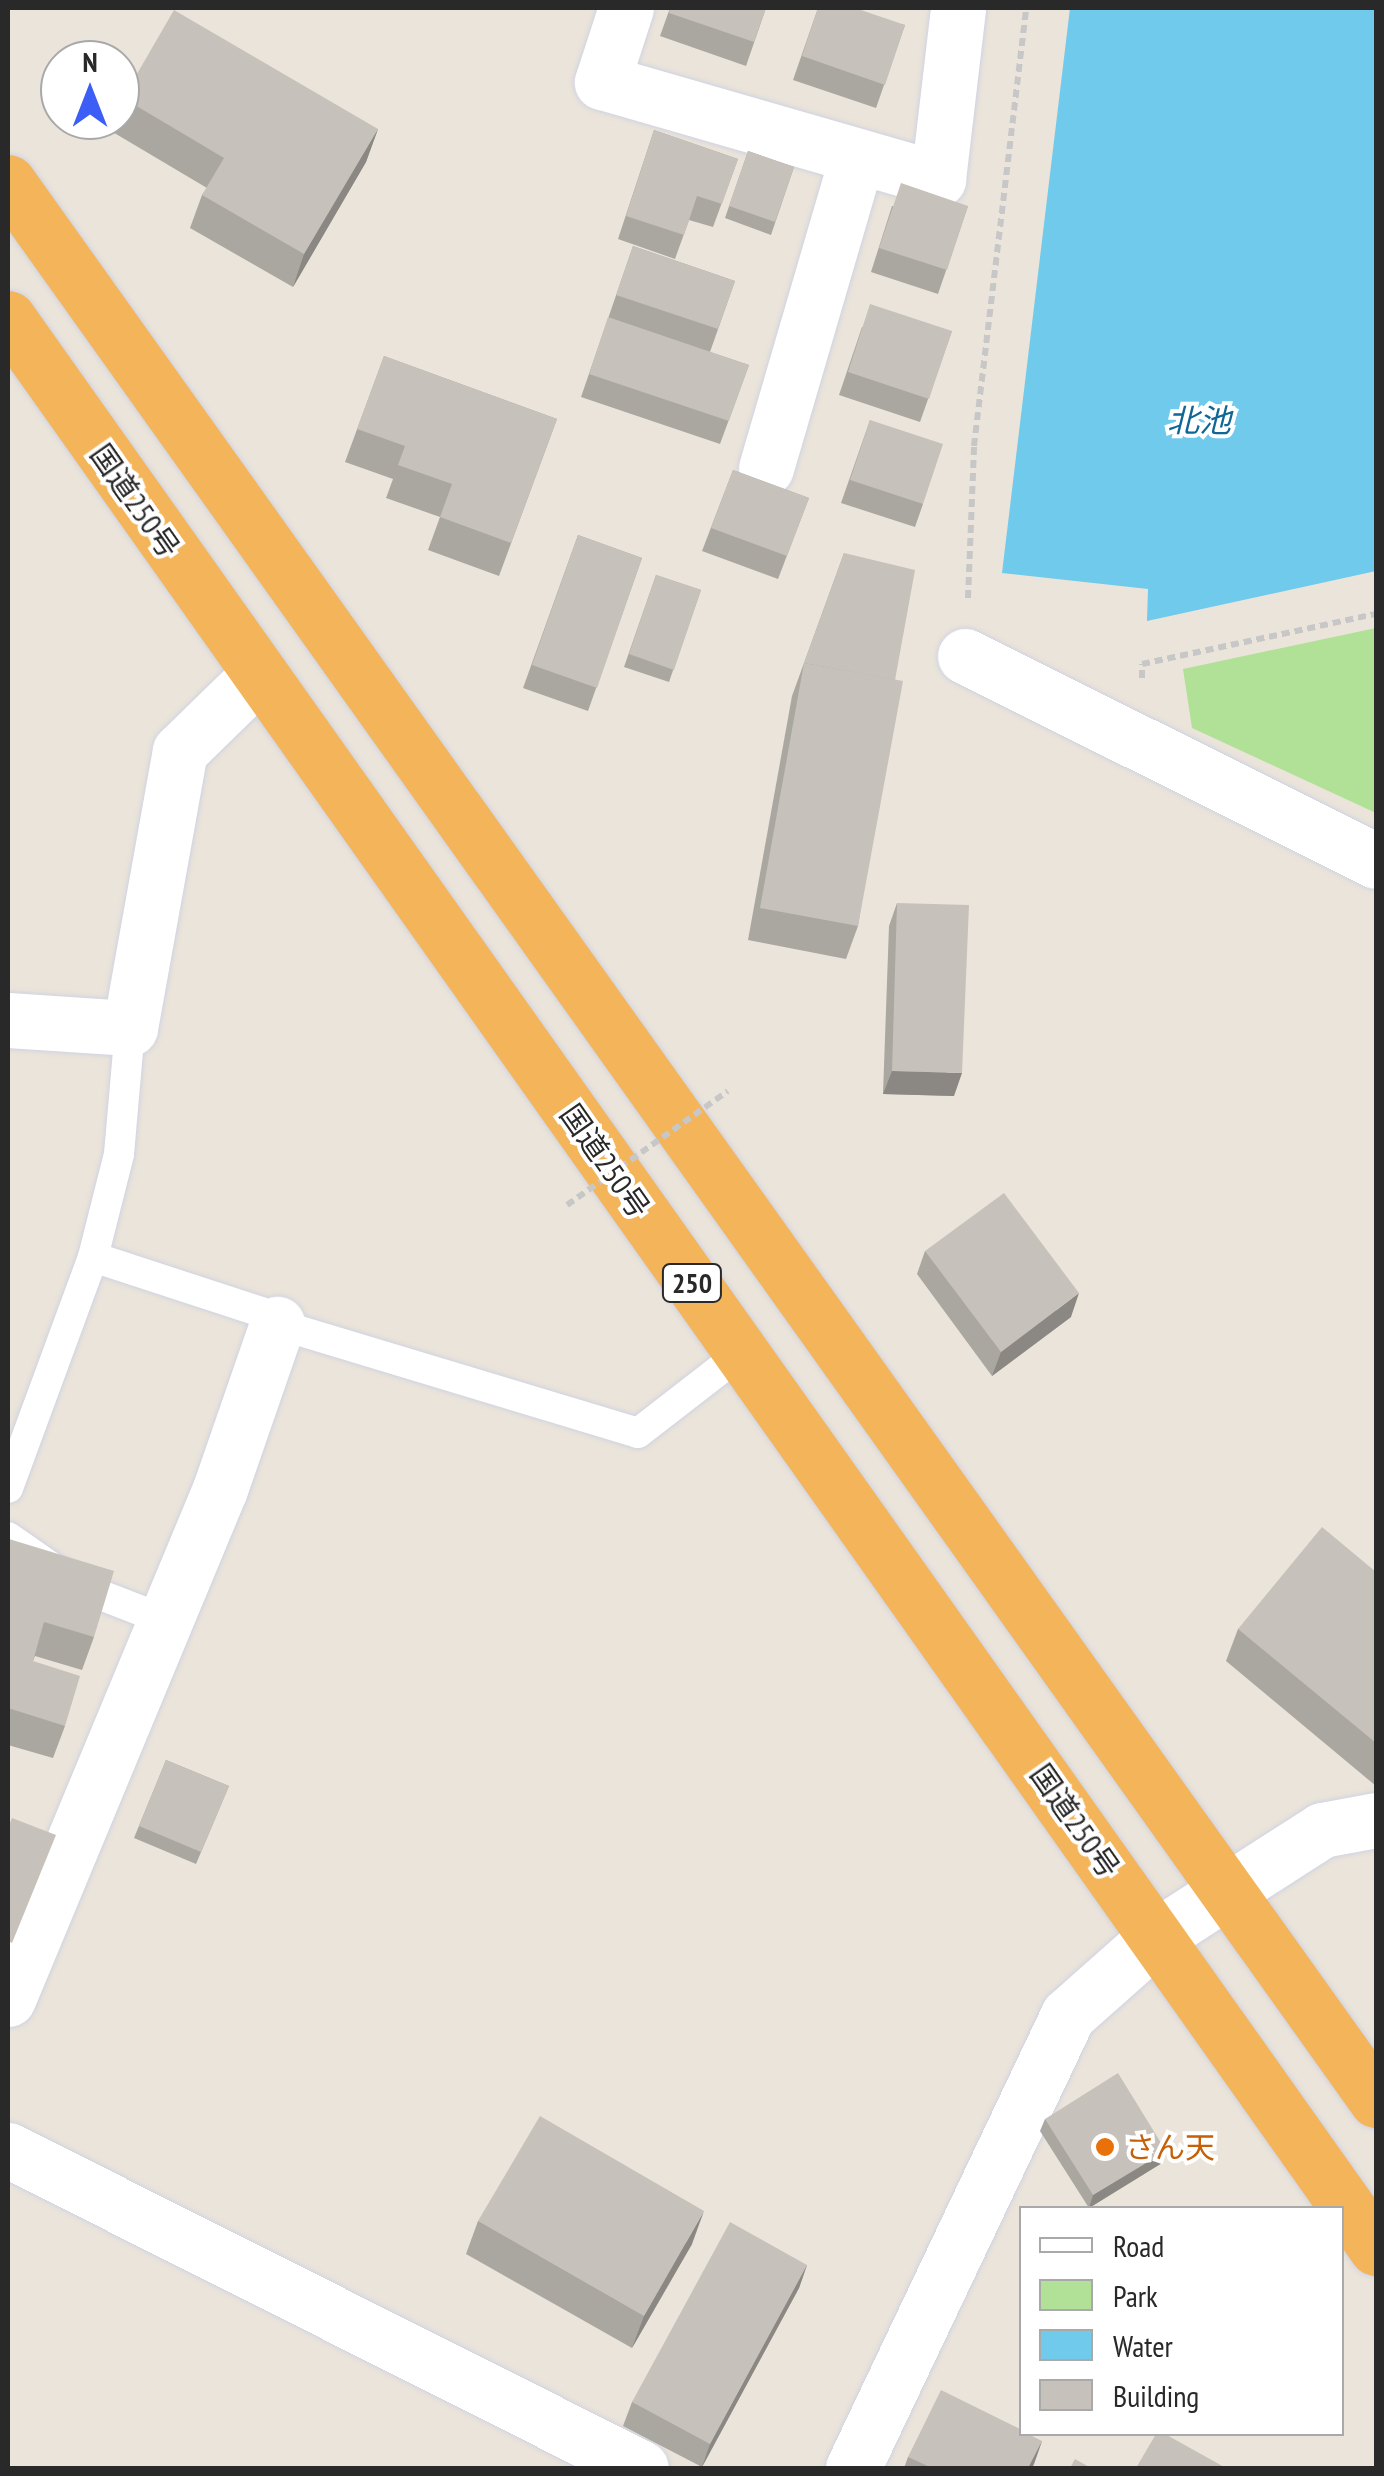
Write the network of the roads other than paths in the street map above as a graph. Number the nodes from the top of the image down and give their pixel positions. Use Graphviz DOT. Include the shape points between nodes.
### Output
graph roads {
  1 [pos="626,8"];
  2 [pos="958,8"];
  3 [pos="857,156"];
  4 [pos="8,182"];
  5 [pos="8,318"];
  6 [pos="766,468"];
  7 [pos="966,656"];
  8 [pos="258,675"];
  9 [pos="1376,861"];
  10 [pos="8,1020"];
  11 [pos="130,1028"];
  12 [pos="93,1256"];
  13 [pos="277,1324"];
  14 [pos="741,1352"];
  15 [pos="8,1488"];
  16 [pos="8,1537"];
  17 [pos="165,1620"];
  18 [pos="1376,1820"];
  19 [pos="1228,1895"];
  20 [pos="1157,1936"];
  21 [pos="8,1999"];
  22 [pos="1376,2100"];
  23 [pos="8,2150"];
  24 [pos="1376,2248"];
  25 [pos="640,2468"];
  26 [pos="853,2468"];
  1 -- 3 [label="street" via="602,82"];
  2 -- 3 [label="street" via="938,179"];
  3 -- 6 [label="street"];
  4 -- 19 [label="highway, 250"];
  5 -- 8 [label="highway, 国道250号 / 250"];
  7 -- 9 [label="street"];
  8 -- 11 [label="street" via="180,750"];
  8 -- 14 [label="highway, 国道250号 / 250"];
  10 -- 11 [label="street"];
  11 -- 12 [label="lane" via="119,1154"];
  12 -- 13 [label="lane" via="261,1312"];
  12 -- 15 [label="lane"];
  13 -- 14 [label="lane" via="638,1433"];
  13 -- 17 [label="street"];
  14 -- 20 [label="highway, 国道250号 / 250"];
  16 -- 17 [label="lane" via="80,1587"];
  17 -- 21 [label="street"];
  18 -- 19 [label="street" via="1322,1830"];
  19 -- 20 [label="street"];
  19 -- 22 [label="highway, 250"];
  20 -- 24 [label="highway, 国道250号 / 250"];
  20 -- 26 [label="street" via="1068,2015"];
  23 -- 25 [label="street"];
}
